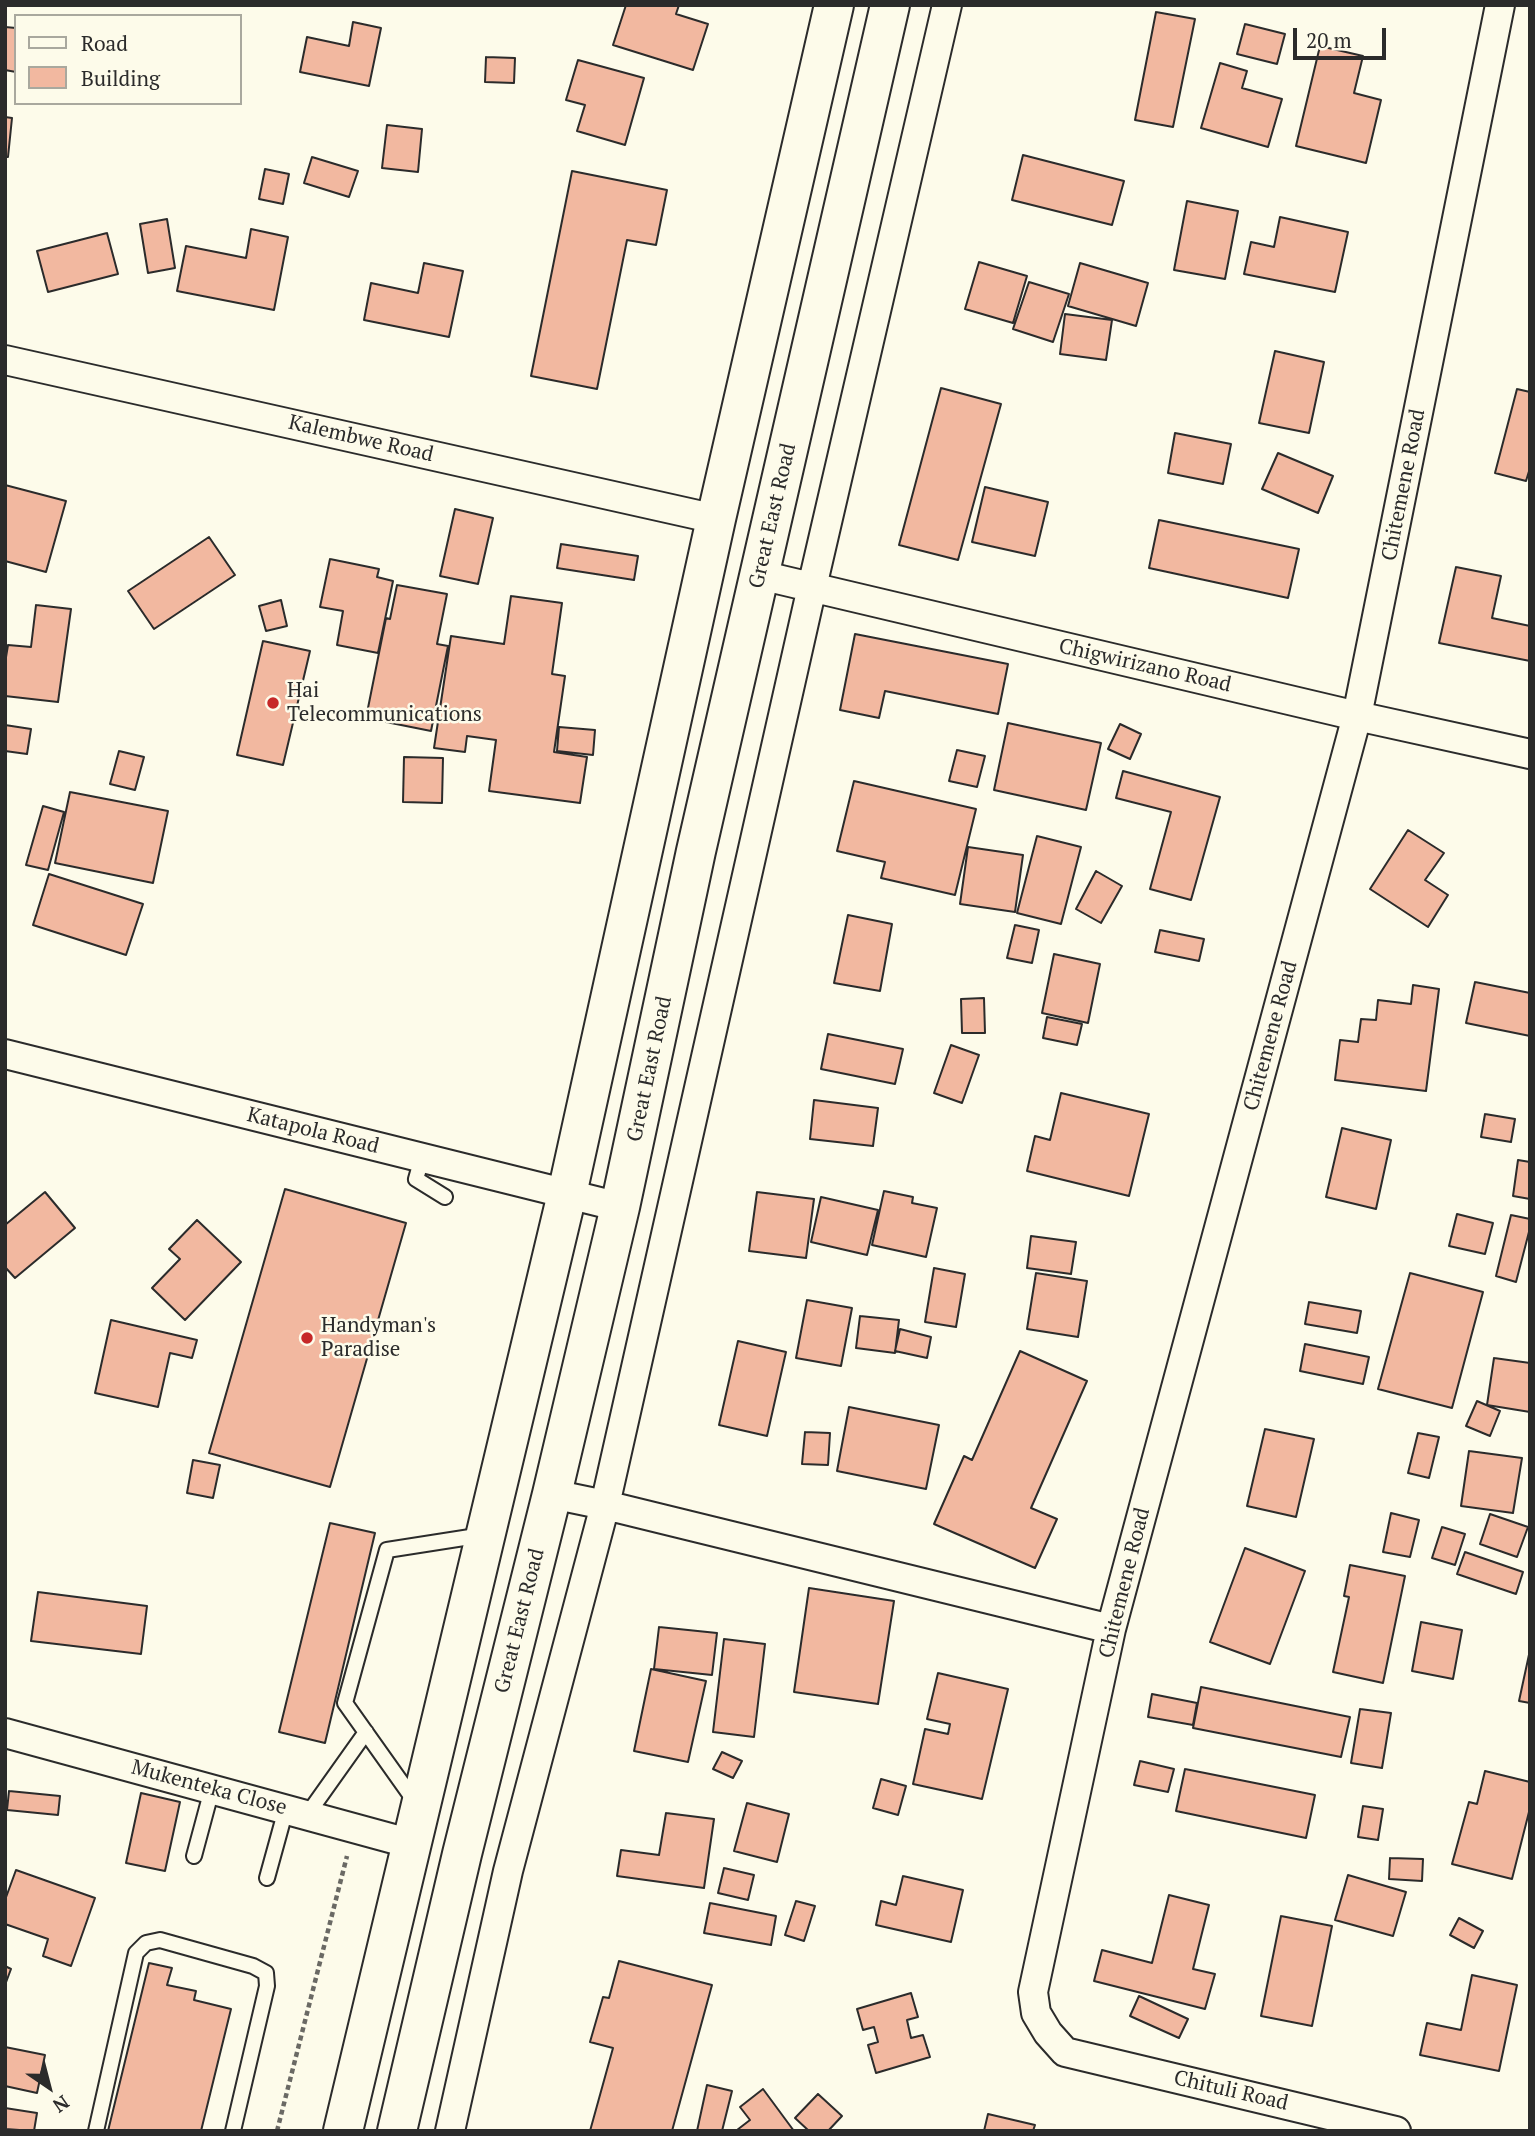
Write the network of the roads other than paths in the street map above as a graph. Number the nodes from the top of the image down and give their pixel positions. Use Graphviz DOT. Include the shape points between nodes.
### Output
graph roads {
  1 [pos="834,5"];
  2 [pos="890,5"];
  3 [pos="947,5"];
  4 [pos="1500,5"];
  5 [pos="5,360"];
  6 [pos="716,519"];
  7 [pos="760,575"];
  8 [pos="812,587"];
  9 [pos="1357,716"];
  10 [pos="1530,754"];
  11 [pos="5,1054"];
  12 [pos="422,1158"];
  13 [pos="567,1194"];
  14 [pos="445,1197"];
  15 [pos="620,1207"];
  16 [pos="552,1494"];
  17 [pos="605,1505"];
  18 [pos="486,1535"];
  19 [pos="1111,1629"];
  20 [pos="366,1732"];
  21 [pos="5,1733"];
  22 [pos="212,1789"];
  23 [pos="296,1812"];
  24 [pos="415,1825"];
  25 [pos="194,1856"];
  26 [pos="267,1878"];
  27 [pos="1065,2052"];
  28 [pos="96,2131"];
  29 [pos="233,2131"];
  30 [pos="343,2131"];
  31 [pos="397,2131"];
  32 [pos="450,2131"];
  33 [pos="1396,2131"];
  1 -- 6 [label="main road"];
  2 -- 7 [label="main road, Great East Road"];
  3 -- 8 [label="street"];
  4 -- 9 [label="street, Chitemene Road"];
  5 -- 6 [label="street, Kalembwe Road"];
  6 -- 13 [label="main road"];
  7 -- 8 [label="street, Chigwirizano Road"];
  7 -- 15 [label="main road, Great East Road"];
  8 -- 9 [label="street, Chigwirizano Road"];
  8 -- 17 [label="street"];
  9 -- 10 [label="street, Chigwirizano Road"];
  9 -- 19 [label="street, Chitemene Road"];
  11 -- 12 [label="street, Katapola Road"];
  12 -- 13 [label="street, Katapola Road"];
  12 -- 14 [label="lane" via="416,1179"];
  13 -- 15 [label="street, Katapola Road"];
  13 -- 18 [label="main road"];
  15 -- 16 [label="main road, Great East Road"];
  16 -- 17 [label="street"];
  16 -- 31 [label="main road, Great East Road"];
  17 -- 19 [label="street"];
  17 -- 32 [label="street" via="508,1871"];
  18 -- 20 [label="lane" via="387,1550 345,1703"];
  18 -- 24 [label="main road"];
  19 -- 27 [label="street, Chitemene Road" via="1033,1993 1036,2013"];
  20 -- 23 [label="lane"];
  20 -- 24 [label="lane"];
  21 -- 22 [label="street, Mukenteka Close"];
  22 -- 23 [label="street, Mukenteka Close"];
  22 -- 25 [label="lane"];
  23 -- 24 [label="street, Mukenteka Close" via="354,1828"];
  23 -- 26 [label="lane"];
  24 -- 30 [label="main road"];
  27 -- 33 [label="street, Chituli Road"];
  28 -- 29 [label="lane" via="136,1953 146,1942 160,1940 266,1973 267,1986"];
}
